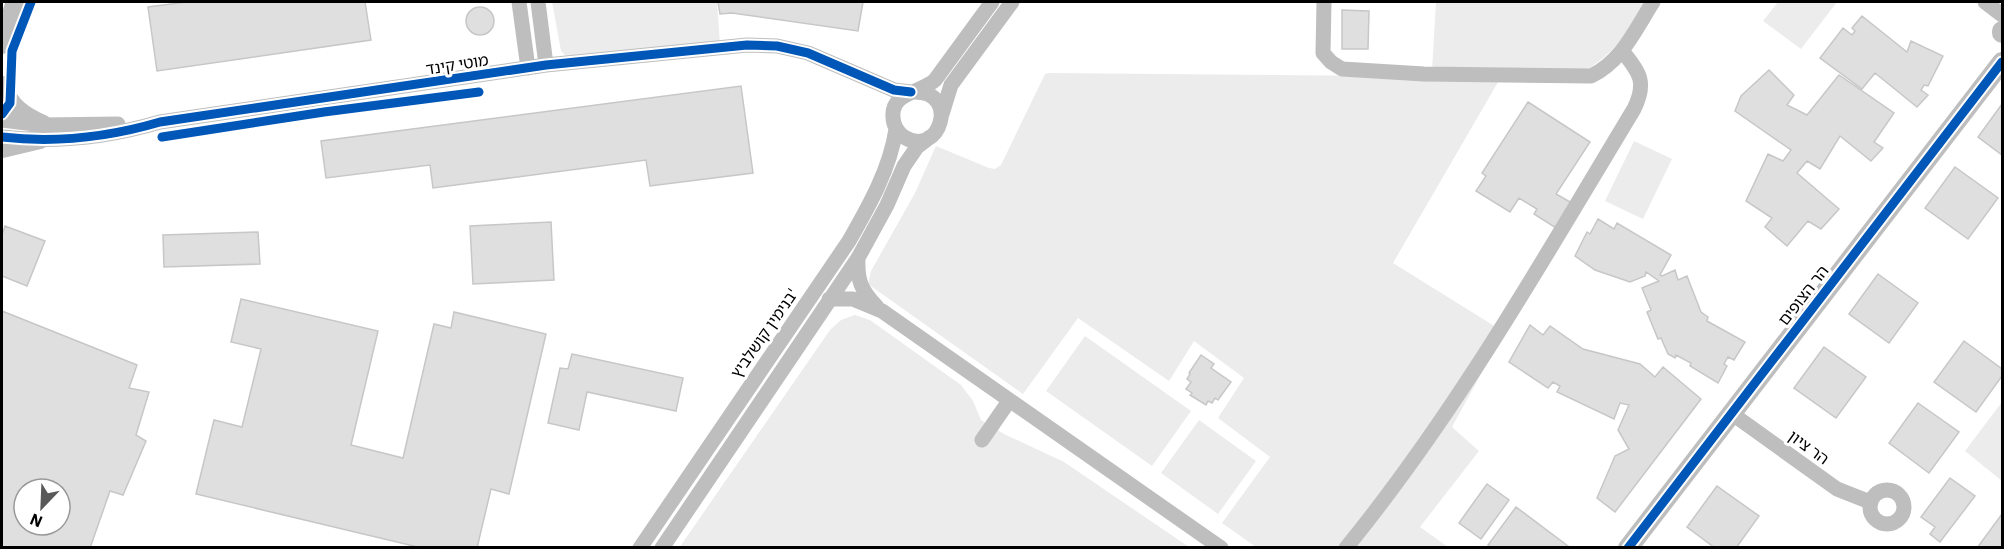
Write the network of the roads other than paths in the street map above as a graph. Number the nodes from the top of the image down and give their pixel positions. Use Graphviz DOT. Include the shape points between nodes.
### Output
graph roads {
  1 [pos="16,2"];
  2 [pos="519,2"];
  3 [pos="538,2"];
  4 [pos="992,2"];
  5 [pos="1012,2"];
  6 [pos="1324,2"];
  7 [pos="1653,2"];
  8 [pos="1984,2"];
  9 [pos="2002,15"];
  10 [pos="2,45"];
  11 [pos="1622,51"];
  12 [pos="2002,62"];
  13 [pos="546,65"];
  14 [pos="528,68"];
  15 [pos="2,86"];
  16 [pos="913,92"];
  17 [pos="942,114"];
  18 [pos="2,120"];
  19 [pos="896,129"];
  20 [pos="42,132"];
  21 [pos="2,137"];
  22 [pos="930,137"];
  23 [pos="2,148"];
  24 [pos="858,258"];
  25 [pos="829,299"];
  26 [pos="882,311"];
  27 [pos="1009,401"];
  28 [pos="1731,413"];
  29 [pos="982,440"];
  30 [pos="1870,502"];
  31 [pos="640,548"];
  32 [pos="662,548"];
  33 [pos="1221,548"];
  34 [pos="1346,548"];
  35 [pos="1628,548"];
  1 -- 10 [label="street"];
  2 -- 14 [label="street"];
  3 -- 13 [label="street"];
  4 -- 16 [label="street" via="937,77"];
  5 -- 17 [label="street" via="951,85"];
  6 -- 11 [label="street" via="1323,53 1342,69 1591,76 1604,70"];
  7 -- 11 [label="street"];
  8 -- 9 [label="street"];
  11 -- 34 [label="street" via="1634,65 1642,85 1634,108 1463,386 1405,473"];
  12 -- 28 [label="street, הר הצופים"];
  13 -- 14 [label="street, מוטי קינד"];
  13 -- 16 [label="street, מוטי קינד" via="718,47 767,46 808,53 894,90"];
  14 -- 20 [label="street, מוטי קינד" via="160,122 106,135"];
  15 -- 20 [label="street" via="13,107"];
  16 -- 17 [label="street" via="933,97"];
  16 -- 19 [label="street" via="895,105"];
  17 -- 22 [label="street" via="939,127"];
  18 -- 20 [label="street, מוטי קינד"];
  19 -- 22 [label="street" via="913,140"];
  19 -- 31 [label="street, בנימין קושלביץ'" via="880,183 849,241"];
  20 -- 21 [label="street, מוטי קינד"];
  20 -- 23 [label="street"];
  22 -- 24 [label="street, בנימין קושלביץ'" via="917,147 904,166"];
  24 -- 25 [label="street, בנימין קושלביץ'"];
  24 -- 26 [label="street" via="858,279"];
  25 -- 26 [label="street" via="854,299"];
  25 -- 32 [label="street, בנימין קושלביץ'"];
  26 -- 27 [label="street"];
  27 -- 29 [label="street"];
  27 -- 33 [label="street"];
  28 -- 30 [label="street, הר ציון" via="1837,489"];
  28 -- 35 [label="street, הר הצופים"];
}
